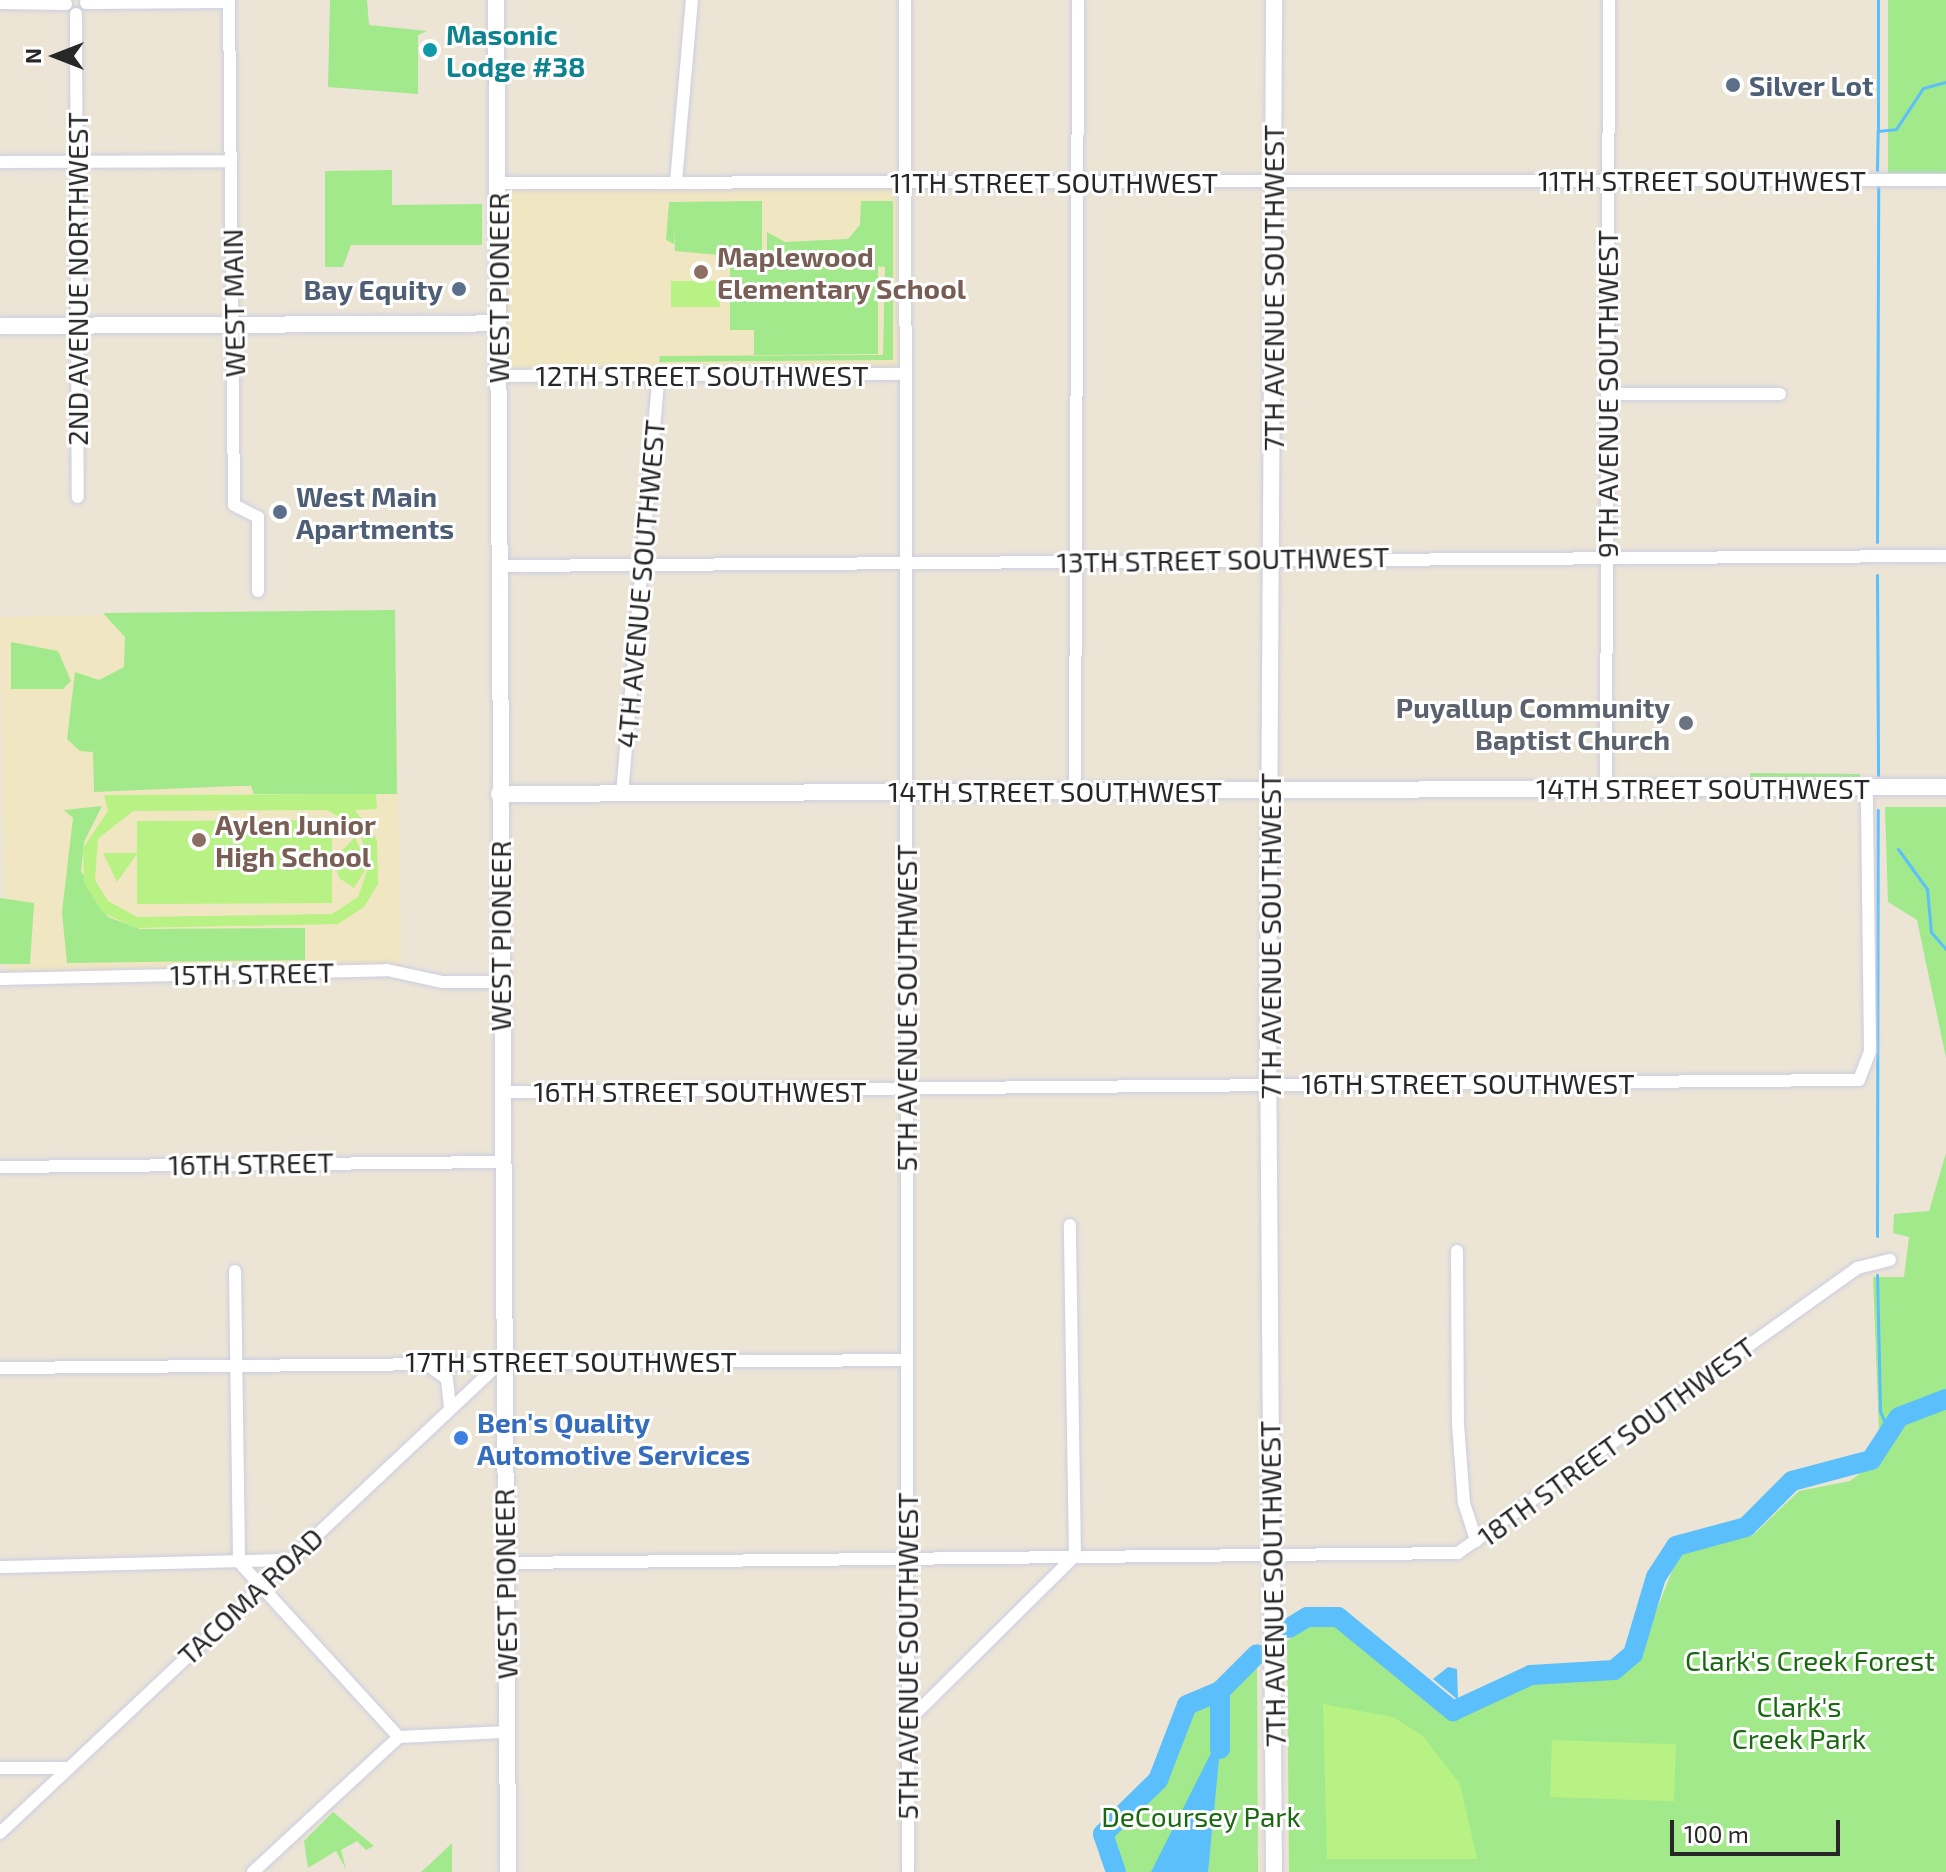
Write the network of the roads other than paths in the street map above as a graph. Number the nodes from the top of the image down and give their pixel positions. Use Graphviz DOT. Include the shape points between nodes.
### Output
graph roads {
  1 [pos="496,0"];
  2 [pos="692,0"];
  3 [pos="905,0"];
  4 [pos="1078,0"];
  5 [pos="1274,0"];
  6 [pos="1609,0"];
  7 [pos="229,1"];
  8 [pos="67,2"];
  9 [pos="85,2"];
  10 [pos="0,3"];
  11 [pos="76,14"];
  12 [pos="231,161"];
  13 [pos="0,162"];
  14 [pos="76,162"];
  15 [pos="1609,179"];
  16 [pos="1946,180"];
  17 [pos="904,181"];
  18 [pos="676,182"];
  19 [pos="1077,182"];
  20 [pos="1273,182"];
  21 [pos="498,183"];
  22 [pos="498,323"];
  23 [pos="233,324"];
  24 [pos="0,326"];
  25 [pos="78,326"];
  26 [pos="905,374"];
  27 [pos="659,375"];
  28 [pos="498,376"];
  29 [pos="1607,394"];
  30 [pos="1780,394"];
  31 [pos="78,497"];
  32 [pos="1607,555"];
  33 [pos="1946,556"];
  34 [pos="1271,557"];
  35 [pos="1075,561"];
  36 [pos="905,562"];
  37 [pos="642,564"];
  38 [pos="500,566"];
  39 [pos="258,591"];
  40 [pos="1946,787"];
  41 [pos="1606,788"];
  42 [pos="1867,788"];
  43 [pos="1270,790"];
  44 [pos="1075,791"];
  45 [pos="905,792"];
  46 [pos="499,794"];
  47 [pos="622,794"];
  48 [pos="0,979"];
  49 [pos="502,982"];
  50 [pos="1269,1084"];
  51 [pos="906,1089"];
  52 [pos="501,1092"];
  53 [pos="501,1162"];
  54 [pos="0,1167"];
  55 [pos="1070,1225"];
  56 [pos="1457,1251"];
  57 [pos="1890,1260"];
  58 [pos="235,1271"];
  59 [pos="906,1360"];
  60 [pos="422,1361"];
  61 [pos="502,1361"];
  62 [pos="237,1365"];
  63 [pos="0,1368"];
  64 [pos="450,1407"];
  65 [pos="1476,1541"];
  66 [pos="1271,1554"];
  67 [pos="1075,1556"];
  68 [pos="907,1559"];
  69 [pos="289,1560"];
  70 [pos="239,1562"];
  71 [pos="505,1563"];
  72 [pos="0,1567"];
  73 [pos="260,1588"];
  74 [pos="907,1722"];
  75 [pos="507,1732"];
  76 [pos="399,1737"];
  77 [pos="0,1768"];
  78 [pos="69,1768"];
  79 [pos="0,1833"];
  80 [pos="253,1872"];
  81 [pos="508,1872"];
  82 [pos="908,1872"];
  83 [pos="1274,1872"];
  1 -- 21 [label="street, WEST PIONEER"];
  2 -- 18 [label="street"];
  3 -- 17 [label="street, 5TH AVENUE SOUTHWEST"];
  4 -- 19 [label="street"];
  5 -- 20 [label="street, 7TH AVENUE SOUTHWEST"];
  6 -- 15 [label="street, 9TH AVENUE SOUTHWEST"];
  7 -- 9 [label="street"];
  7 -- 12 [label="street, WEST MAIN"];
  8 -- 10 [label="street"];
  8 -- 11 [label="street"];
  9 -- 11 [label="street"];
  11 -- 14 [label="street, 2ND AVENUE NORTHWEST"];
  12 -- 14 [label="street"];
  12 -- 23 [label="street, WEST MAIN"];
  13 -- 14 [label="street"];
  14 -- 25 [label="street, 2ND AVENUE NORTHWEST"];
  15 -- 16 [label="street, 11TH STREET SOUTHWEST"];
  15 -- 20 [label="street, 11TH STREET SOUTHWEST"];
  15 -- 29 [label="street, 9TH AVENUE SOUTHWEST"];
  17 -- 18 [label="street, 11TH STREET SOUTHWEST"];
  17 -- 19 [label="street, 11TH STREET SOUTHWEST"];
  17 -- 26 [label="street, 5TH AVENUE SOUTHWEST"];
  18 -- 21 [label="street, 11TH STREET SOUTHWEST"];
  19 -- 20 [label="street, 11TH STREET SOUTHWEST"];
  19 -- 35 [label="street"];
  20 -- 34 [label="street, 7TH AVENUE SOUTHWEST"];
  21 -- 22 [label="street, WEST PIONEER"];
  22 -- 23 [label="street"];
  22 -- 28 [label="street, WEST PIONEER"];
  23 -- 25 [label="street"];
  23 -- 39 [label="street, WEST MAIN" via="234,505 258,517"];
  24 -- 25 [label="street"];
  25 -- 31 [label="street, 2ND AVENUE NORTHWEST"];
  26 -- 27 [label="street, 12TH STREET SOUTHWEST"];
  26 -- 36 [label="street, 5TH AVENUE SOUTHWEST"];
  27 -- 28 [label="street, 12TH STREET SOUTHWEST"];
  27 -- 37 [label="street, 4TH AVENUE SOUTHWEST"];
  28 -- 38 [label="street, WEST PIONEER"];
  29 -- 30 [label="street"];
  29 -- 32 [label="street, 9TH AVENUE SOUTHWEST"];
  32 -- 33 [label="street, 13TH STREET SOUTHWEST"];
  32 -- 34 [label="street, 13TH STREET SOUTHWEST"];
  32 -- 41 [label="street, 9TH AVENUE SOUTHWEST"];
  34 -- 35 [label="street, 13TH STREET SOUTHWEST"];
  34 -- 43 [label="street, 7TH AVENUE SOUTHWEST"];
  35 -- 36 [label="street, 13TH STREET SOUTHWEST"];
  35 -- 44 [label="street"];
  36 -- 37 [label="street, 13TH STREET SOUTHWEST"];
  36 -- 45 [label="street, 5TH AVENUE SOUTHWEST"];
  37 -- 38 [label="street, 13TH STREET SOUTHWEST"];
  37 -- 47 [label="street, 4TH AVENUE SOUTHWEST"];
  38 -- 46 [label="street, WEST PIONEER"];
  40 -- 42 [label="street, 14TH STREET SOUTHWEST"];
  41 -- 42 [label="street, 14TH STREET SOUTHWEST"];
  41 -- 43 [label="street, 14TH STREET SOUTHWEST"];
  42 -- 50 [label="street, 16TH STREET SOUTHWEST" via="1870,1051 1859,1080"];
  43 -- 44 [label="street, 14TH STREET SOUTHWEST"];
  43 -- 50 [label="street, 7TH AVENUE SOUTHWEST"];
  44 -- 45 [label="street, 14TH STREET SOUTHWEST"];
  45 -- 47 [label="street, 14TH STREET SOUTHWEST"];
  45 -- 51 [label="street, 5TH AVENUE SOUTHWEST"];
  46 -- 47 [label="street, 14TH STREET SOUTHWEST"];
  46 -- 49 [label="street, WEST PIONEER"];
  48 -- 49 [label="street, 15TH STREET" via="387,970 442,982"];
  49 -- 52 [label="street, WEST PIONEER"];
  50 -- 51 [label="street, 16TH STREET SOUTHWEST"];
  50 -- 66 [label="street, 7TH AVENUE SOUTHWEST"];
  51 -- 52 [label="street, 16TH STREET SOUTHWEST"];
  51 -- 59 [label="street, 5TH AVENUE SOUTHWEST"];
  52 -- 53 [label="street, WEST PIONEER"];
  53 -- 54 [label="street, 16TH STREET"];
  53 -- 61 [label="street, WEST PIONEER"];
  55 -- 67 [label="street"];
  56 -- 65 [label="street" via="1458,1424 1464,1503"];
  57 -- 65 [label="street, 18TH STREET SOUTHWEST" via="1857,1268"];
  58 -- 62 [label="street"];
  59 -- 61 [label="street, 17TH STREET SOUTHWEST"];
  59 -- 68 [label="street, 5TH AVENUE SOUTHWEST"];
  60 -- 61 [label="street, 17TH STREET SOUTHWEST"];
  60 -- 62 [label="street, 17TH STREET SOUTHWEST"];
  60 -- 64 [label="street" via="447,1379"];
  61 -- 64 [label="street, TACOMA ROAD"];
  61 -- 71 [label="street, WEST PIONEER"];
  62 -- 63 [label="street, 17TH STREET SOUTHWEST"];
  62 -- 70 [label="street"];
  64 -- 69 [label="street, TACOMA ROAD"];
  65 -- 66 [label="street, 18TH STREET SOUTHWEST" via="1458,1553"];
  66 -- 67 [label="street, 18TH STREET SOUTHWEST"];
  66 -- 83 [label="street, 7TH AVENUE SOUTHWEST"];
  67 -- 68 [label="street, 18TH STREET SOUTHWEST"];
  67 -- 74 [label="street"];
  68 -- 71 [label="street, 18TH STREET SOUTHWEST"];
  68 -- 74 [label="street, 5TH AVENUE SOUTHWEST"];
  69 -- 70 [label="street"];
  69 -- 73 [label="street, TACOMA ROAD"];
  70 -- 72 [label="street"];
  70 -- 73 [label="street"];
  71 -- 75 [label="street, WEST PIONEER"];
  73 -- 76 [label="street"];
  73 -- 78 [label="street, TACOMA ROAD"];
  74 -- 82 [label="street, 5TH AVENUE SOUTHWEST"];
  75 -- 76 [label="street"];
  75 -- 81 [label="street, WEST PIONEER"];
  76 -- 80 [label="street"];
  77 -- 78 [label="street"];
  78 -- 79 [label="street, TACOMA ROAD"];
}
